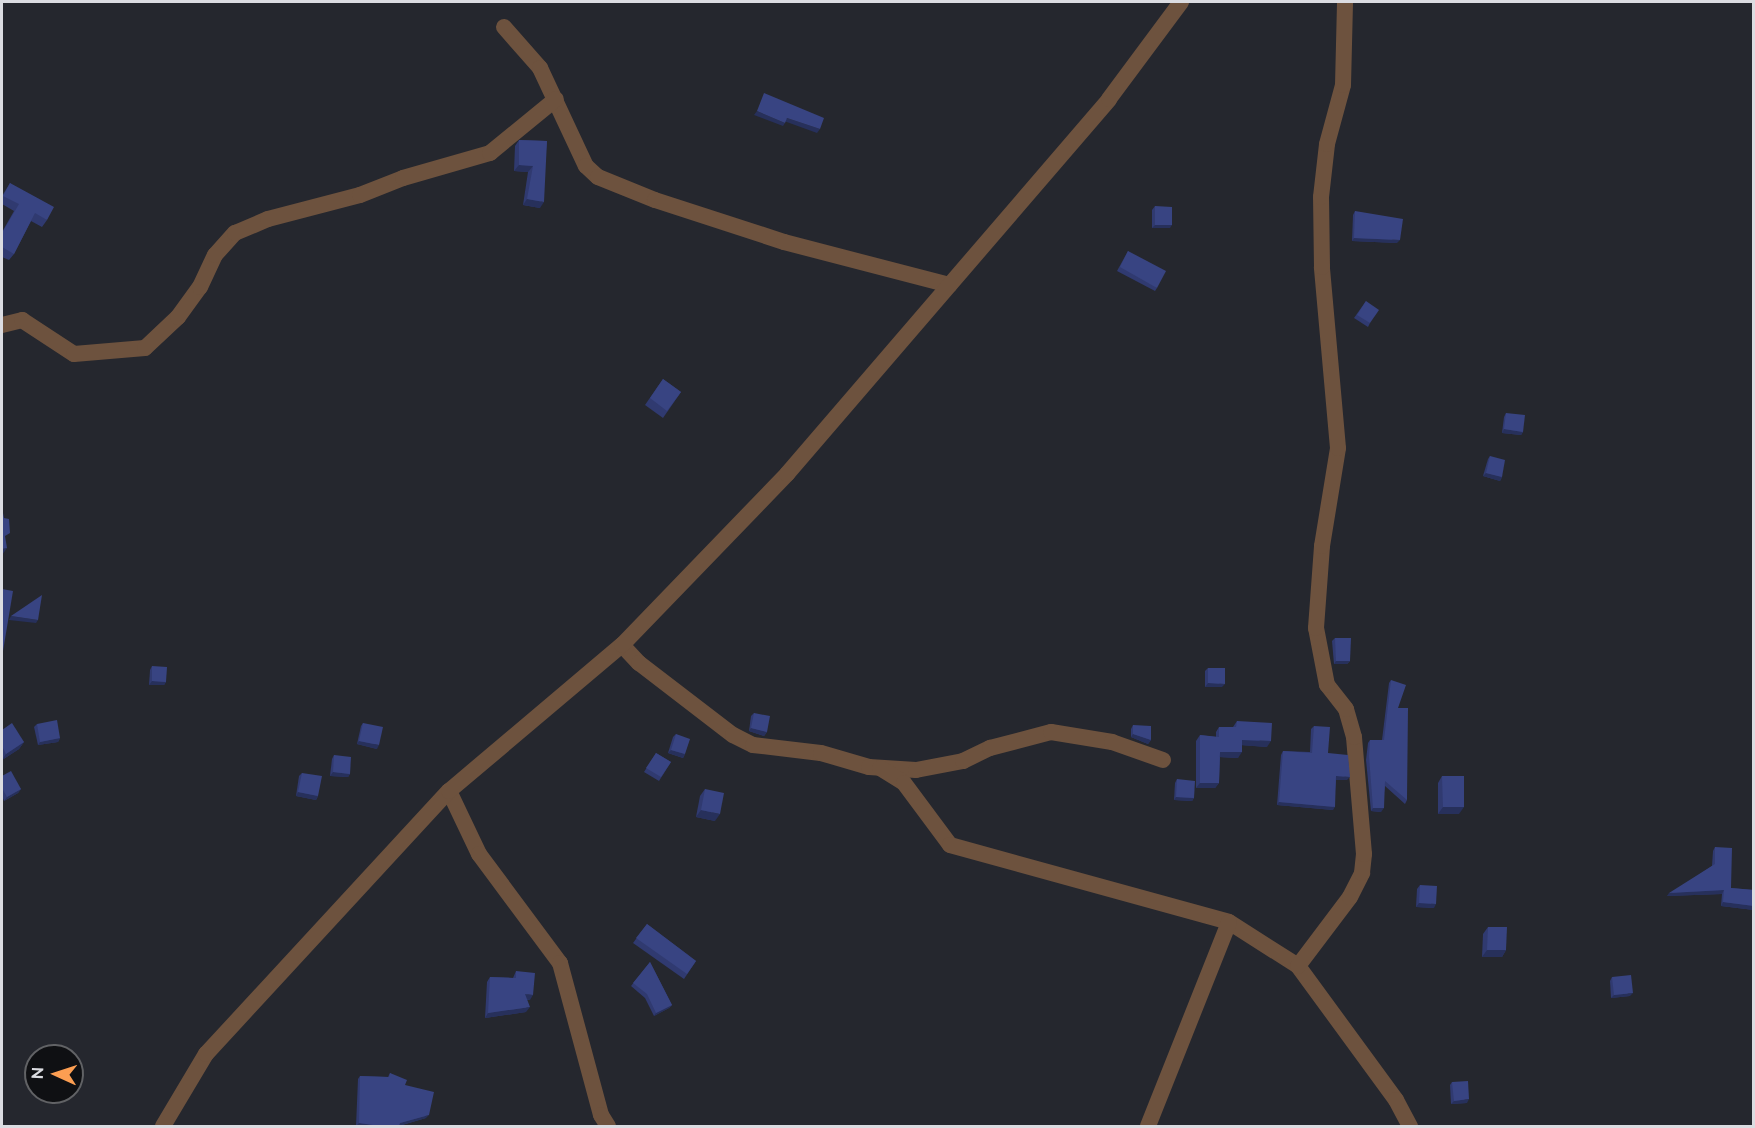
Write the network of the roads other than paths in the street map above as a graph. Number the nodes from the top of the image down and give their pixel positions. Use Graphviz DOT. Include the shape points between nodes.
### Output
graph roads {
  1 [pos="1181,2"];
  2 [pos="1345,2"];
  3 [pos="504,27"];
  4 [pos="556,99"];
  5 [pos="949,285"];
  6 [pos="2,324"];
  7 [pos="622,645"];
  8 [pos="1163,760"];
  9 [pos="880,768"];
  10 [pos="449,791"];
  11 [pos="1229,922"];
  12 [pos="1299,966"];
  13 [pos="163,1126"];
  14 [pos="608,1126"];
  15 [pos="1148,1126"];
  16 [pos="1410,1126"];
  1 -- 5 [label="street" via="1109,99"];
  2 -- 12 [label="street" via="1343,85 1328,144 1322,197 1322,267 1338,448 1322,546 1316,628 1327,685 1341,699 1354,738 1364,854 1362,873 1350,897"];
  3 -- 4 [label="street" via="540,68"];
  4 -- 5 [label="street" via="586,166 598,177 784,242"];
  4 -- 6 [label="street" via="490,153 360,195 268,219 235,233 215,255 200,287 178,316 145,348 74,354 22,320"];
  5 -- 7 [label="street" via="787,474"];
  7 -- 9 [label="street" via="639,663 743,740"];
  7 -- 10 [label="street"];
  8 -- 9 [label="street" via="1112,742 1051,732 990,748 963,761 916,771"];
  9 -- 11 [label="street" via="904,783 950,845"];
  10 -- 13 [label="street" via="206,1054"];
  10 -- 14 [label="street" via="479,854 560,963 601,1114"];
  11 -- 12 [label="street"];
  11 -- 15 [label="street"];
  12 -- 16 [label="street" via="1396,1100"];
}
